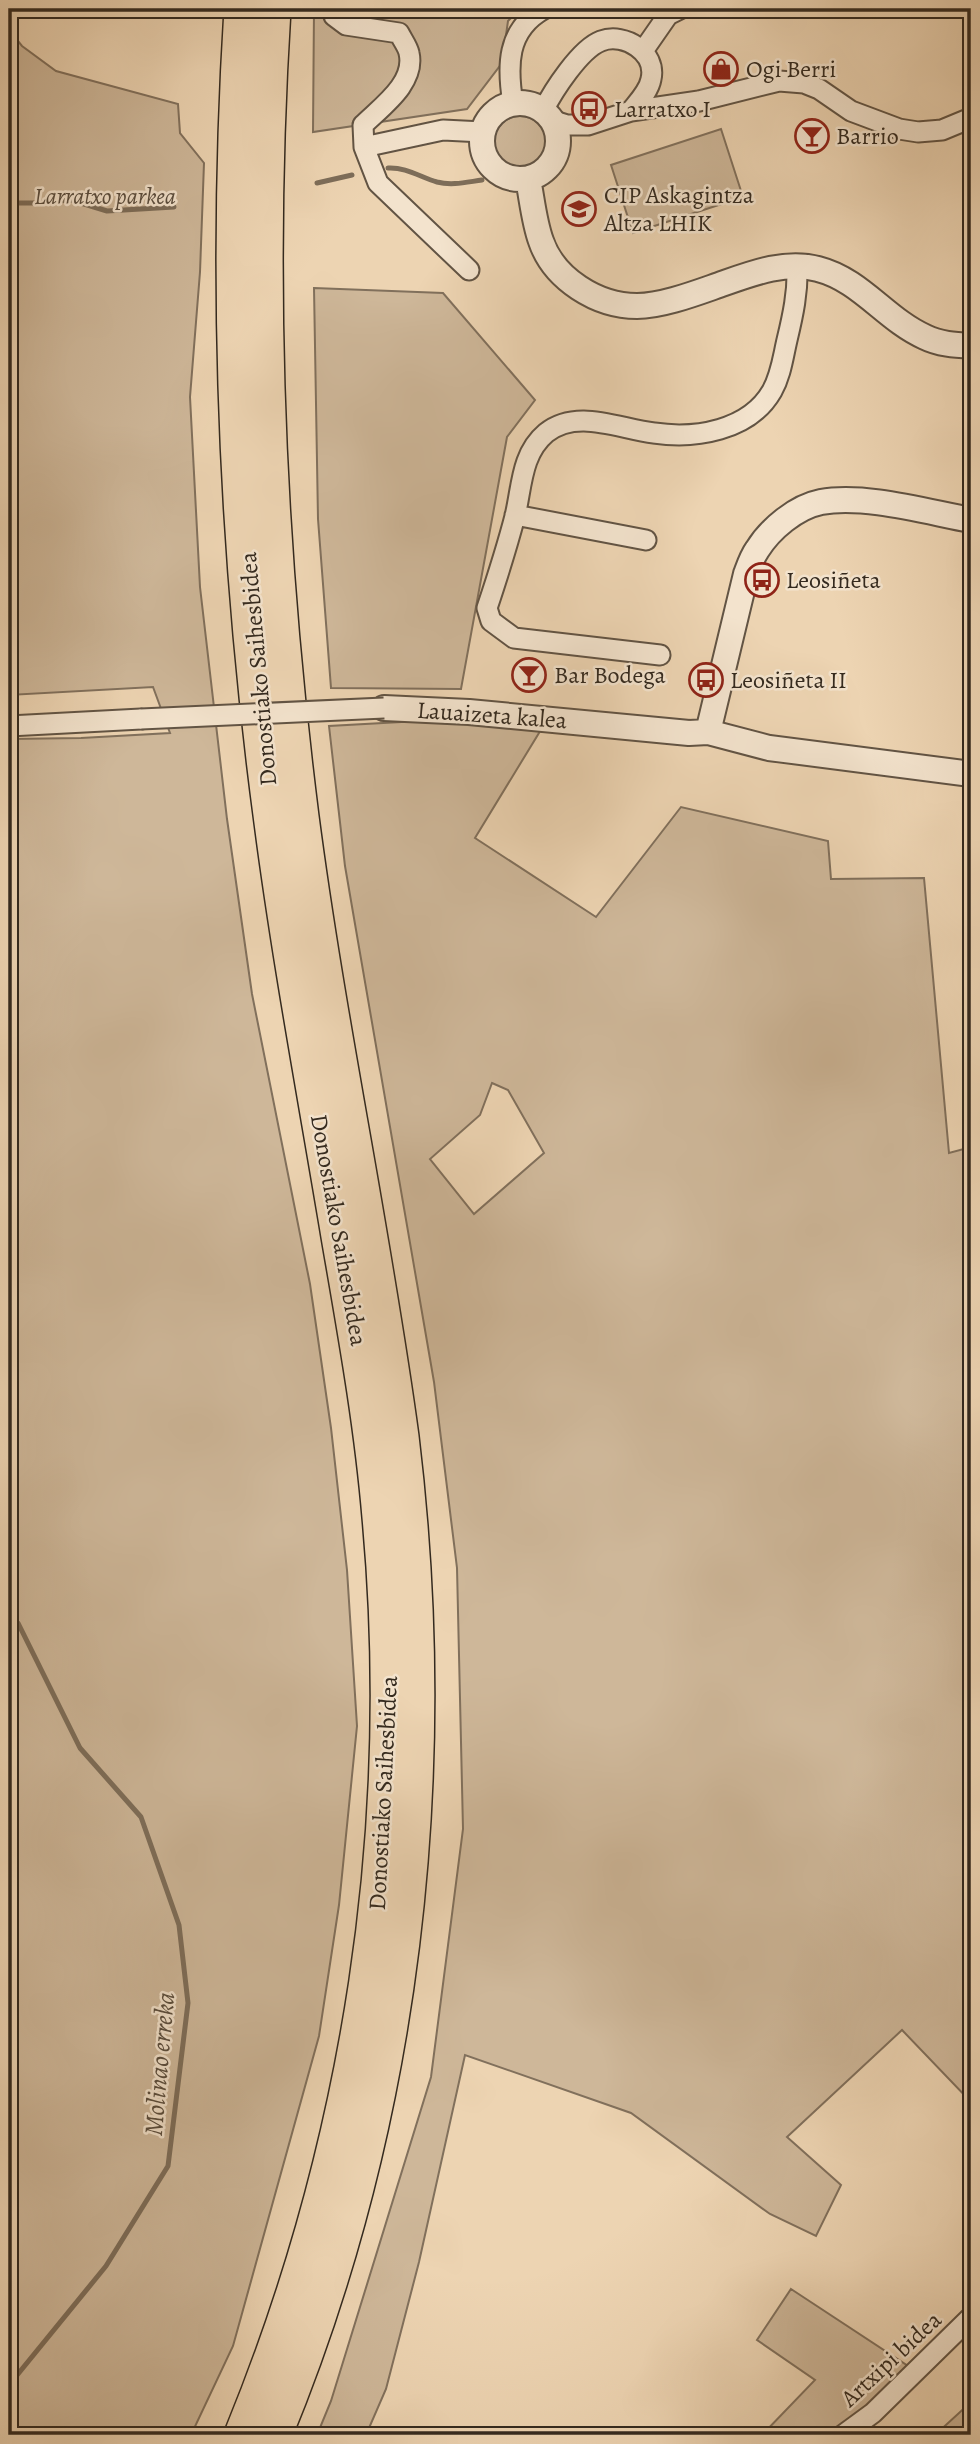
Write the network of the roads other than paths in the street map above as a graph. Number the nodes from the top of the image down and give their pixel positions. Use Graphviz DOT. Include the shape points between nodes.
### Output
graph roads {
  1 [pos="243,9"];
  2 [pos="272,9"];
  3 [pos="333,9"];
  4 [pos="544,9"];
  5 [pos="680,9"];
  6 [pos="643,51"];
  7 [pos="513,104"];
  8 [pos="631,111"];
  9 [pos="547,116"];
  10 [pos="971,118"];
  11 [pos="483,132"];
  12 [pos="364,147"];
  13 [pos="528,179"];
  14 [pos="797,266"];
  15 [pos="469,270"];
  16 [pos="968,345"];
  17 [pos="515,515"];
  18 [pos="971,520"];
  19 [pos="646,540"];
  20 [pos="660,654"];
  21 [pos="384,708"];
  22 [pos="9,726"];
  23 [pos="708,732"];
  24 [pos="971,774"];
  25 [pos="971,2317"];
  26 [pos="243,2435"];
  27 [pos="273,2435"];
  28 [pos="843,2435"];
  1 -- 26 [label="highway, Donostiako Saihesbidea" via="236,319 252,634 273,823 370,1418 387,1585 390,1734 380,1897 342,2126 293,2301"];
  2 -- 27 [label="highway, Donostiako Saihesbidea" via="264,319 270,502 284,679 321,957 400,1437 414,1583 417,1707 406,1900 374,2107 336,2258"];
  3 -- 12 [label="street" via="334,16 346,25 399,33 409,53 409,73 363,125"];
  4 -- 7 [label="street" via="527,23 510,57"];
  5 -- 6 [label="street" via="668,15"];
  6 -- 8 [label="street" via="652,66 651,81"];
  6 -- 9 [label="street" via="613,37 598,42 559,82"];
  7 -- 9 [label="street" via="534,106"];
  7 -- 11 [label="street" via="494,113"];
  8 -- 9 [label="street" via="588,125 567,125"];
  8 -- 10 [label="street" via="699,101 779,81 804,83 851,111 899,130 942,130"];
  9 -- 13 [label="street" via="557,132 555,155 540,174"];
  11 -- 12 [label="street" via="443,130"];
  11 -- 13 [label="street" via="485,157 492,168 515,179"];
  12 -- 15 [label="street" via="378,183"];
  13 -- 14 [label="street" via="541,241 553,264 572,283 617,304 656,304 767,269"];
  14 -- 16 [label="street" via="838,275 915,332 942,343"];
  14 -- 17 [label="street" via="798,290 780,370 759,407 715,432 684,435 582,420 562,423 533,449 524,467"];
  17 -- 19 [label="street"];
  17 -- 20 [label="street" via="487,608 491,621 514,638"];
  18 -- 23 [label="street" via="863,501 819,503 789,517 757,550 746,575"];
  21 -- 22 [label="street, Lauaizeta kalea, bridge"];
  21 -- 23 [label="street, Lauaizeta kalea"];
  23 -- 24 [label="street, Lauaizeta kalea" via="769,748"];
  25 -- 28 [label="street, Artxipi bidea" via="873,2413"];
}
